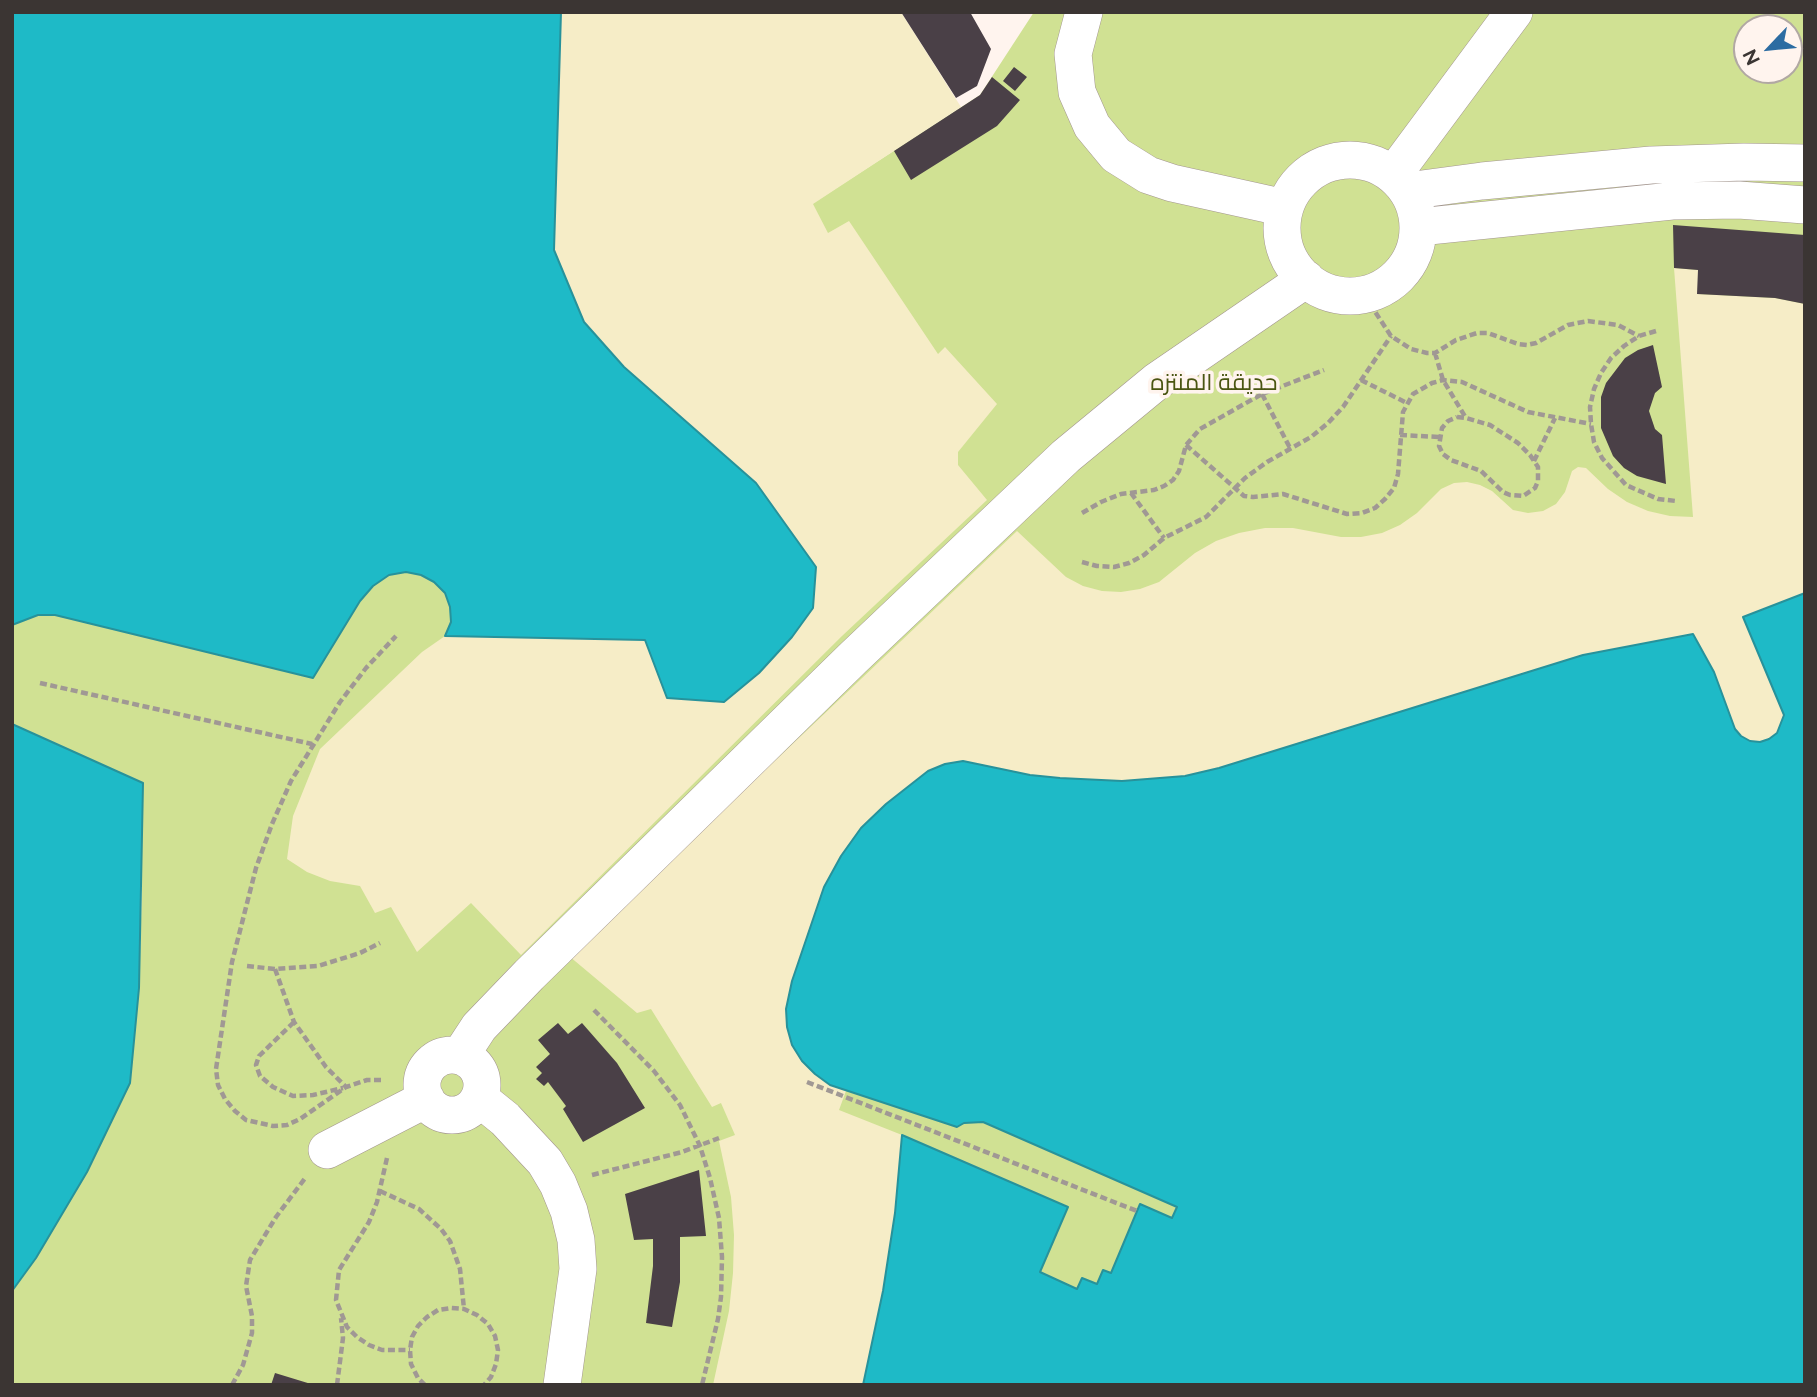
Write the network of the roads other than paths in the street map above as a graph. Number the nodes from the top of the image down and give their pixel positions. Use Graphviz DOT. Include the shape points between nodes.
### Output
graph roads {
  1 [pos="1084,12"];
  2 [pos="1514,12"];
  3 [pos="1805,163"];
  4 [pos="1400,183"];
  5 [pos="1805,205"];
  6 [pos="1285,208"];
  7 [pos="1419,227"];
  8 [pos="1306,279"];
  9 [pos="460,1056"];
  10 [pos="424,1091"];
  11 [pos="479,1098"];
  12 [pos="319,1161"];
  13 [pos="562,1385"];
  1 -- 6 [label="lane" via="1073,54 1077,92 1092,126 1116,155 1148,175 1172,183"];
  2 -- 4 [label="lane"];
  3 -- 4 [label="lane" via="1651,166"];
  4 -- 6 [label="lane" via="1381,167 1337,160 1299,182"];
  4 -- 7 [label="lane" via="1413,202"];
  5 -- 7 [label="lane" via="1672,201"];
  6 -- 8 [label="lane" via="1287,254"];
  7 -- 8 [label="lane" via="1404,271 1379,290 1364,295 1333,294"];
  8 -- 9 [label="lane" via="1157,381 1066,456 529,975 479,1027"];
  9 -- 10 [label="lane" via="441,1056 432,1062 426,1070"];
  9 -- 11 [label="lane" via="470,1060 482,1078"];
  10 -- 11 [label="lane" via="432,1108 453,1115 464,1113"];
  10 -- 12 [label="lane"];
  11 -- 13 [label="lane" via="545,1162 569,1211 578,1269"];
}
